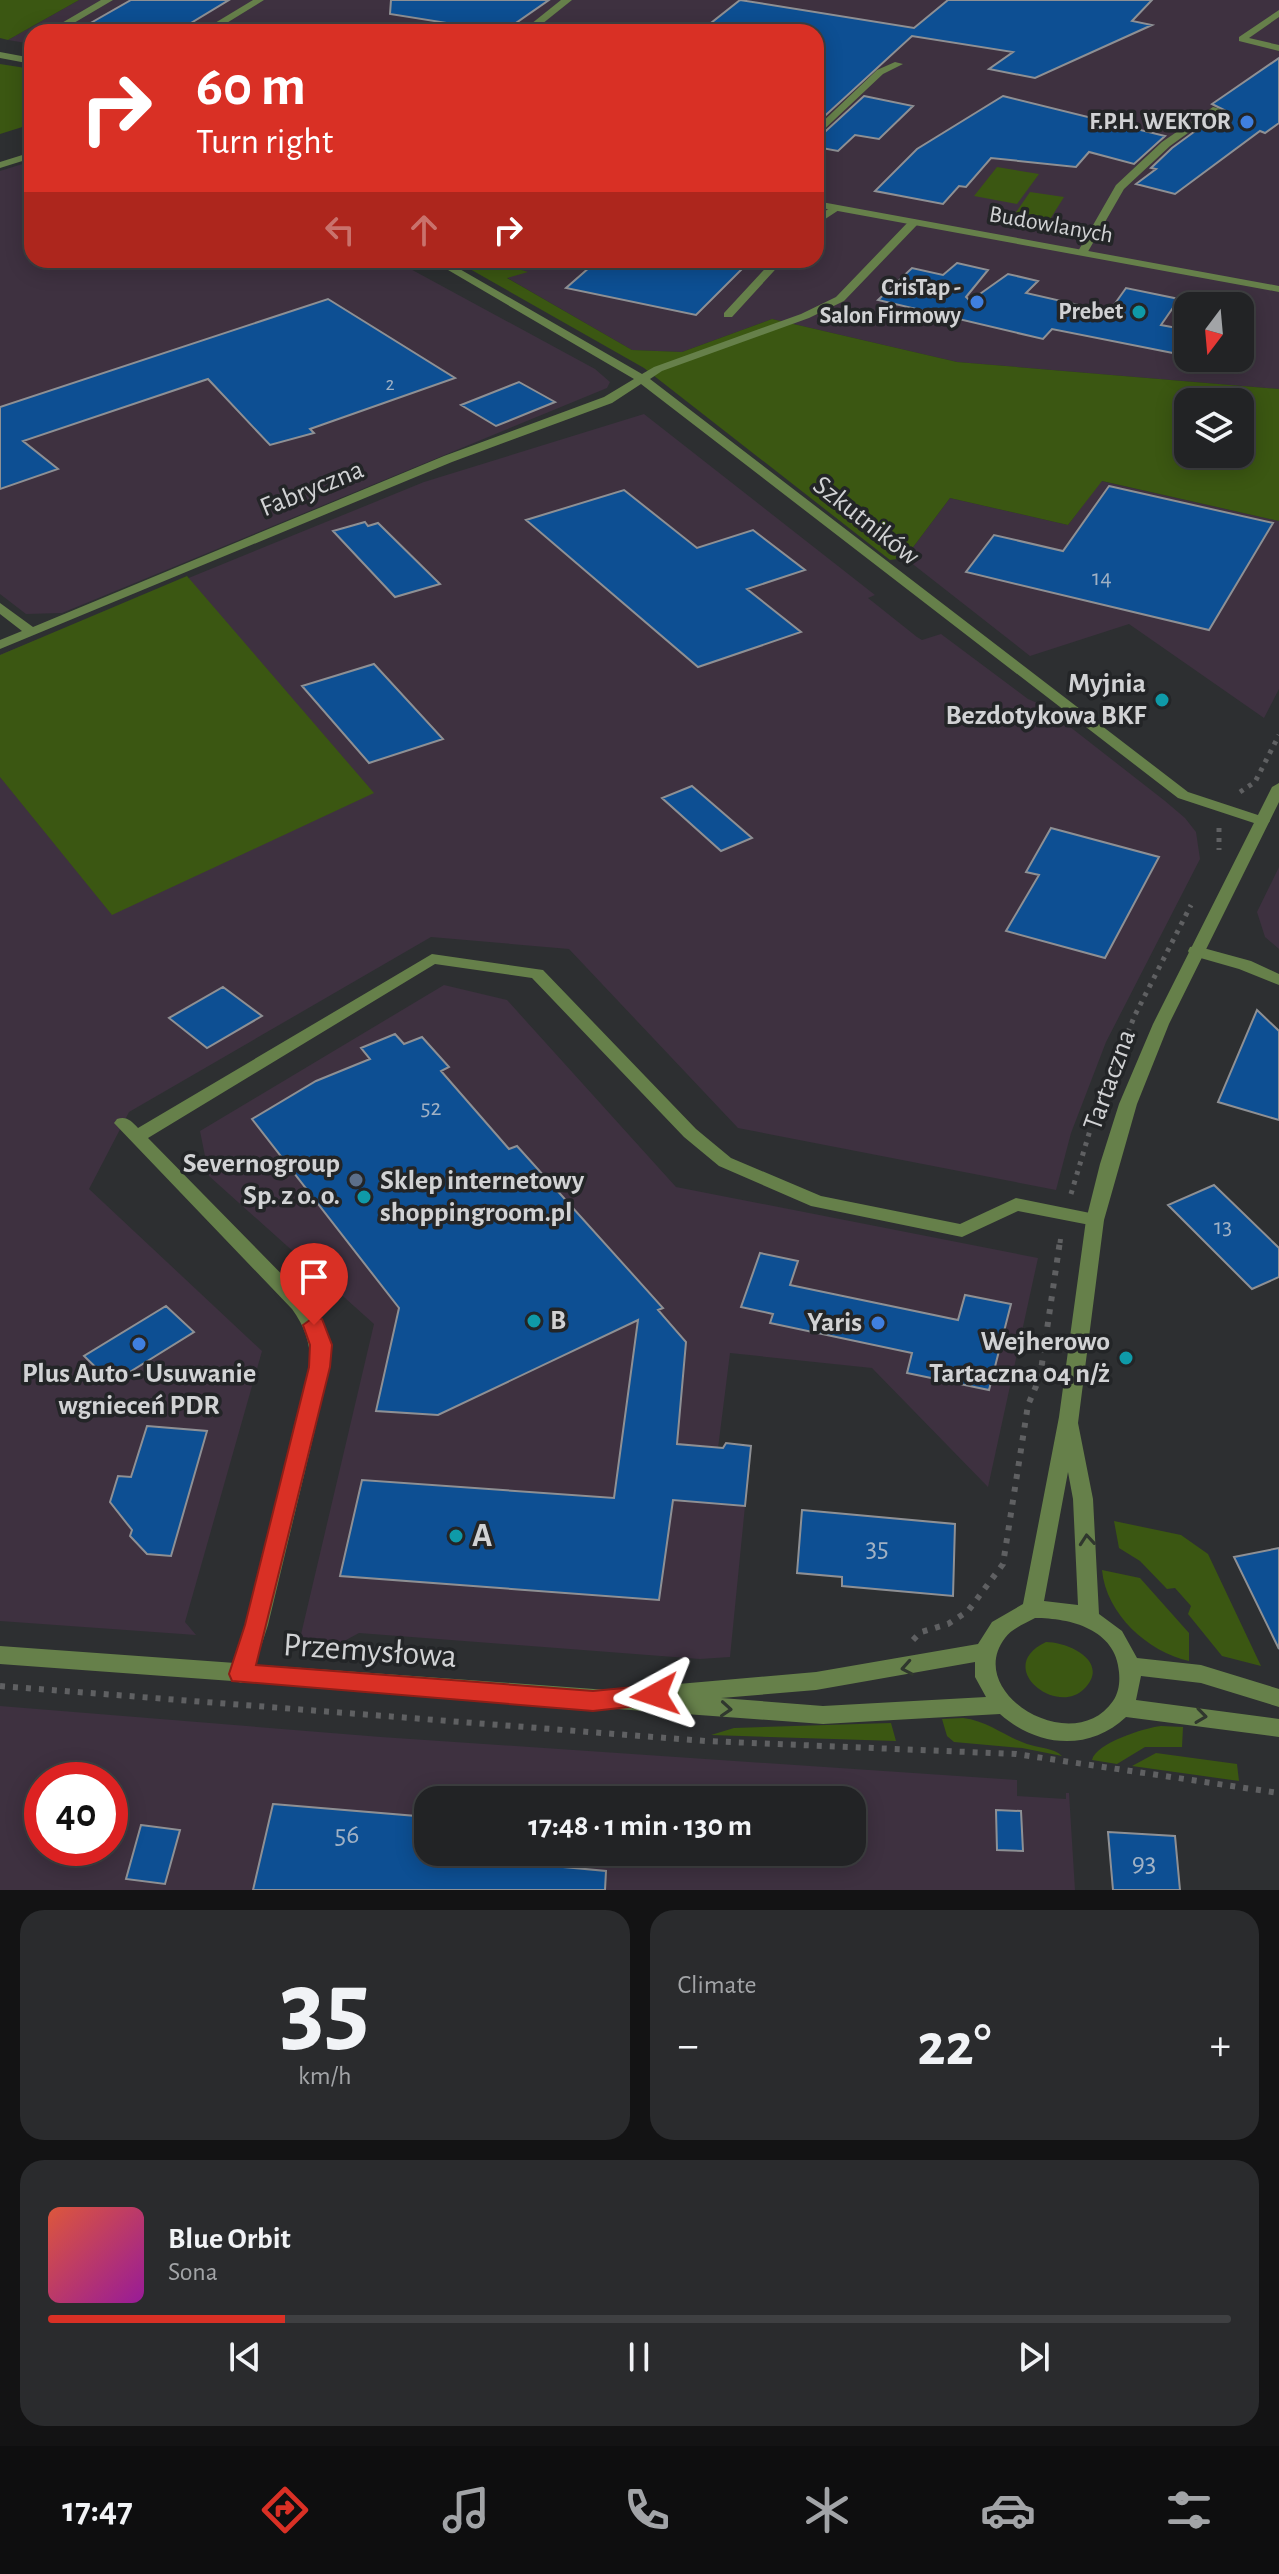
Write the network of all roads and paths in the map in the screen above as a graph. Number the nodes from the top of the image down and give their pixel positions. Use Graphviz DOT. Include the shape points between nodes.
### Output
graph roads {
  1 [pos="108,0"];
  2 [pos="259,0"];
  3 [pos="567,0"];
  4 [pos="1279,13"];
  5 [pos="65,24"];
  6 [pos="218,24"];
  7 [pos="536,24"];
  8 [pos="1279,48"];
  9 [pos="0,55"];
  10 [pos="24,60"];
  11 [pos="898,64"];
  12 [pos="1216,109"];
  13 [pos="824,126"];
  14 [pos="24,158"];
  15 [pos="0,165"];
  16 [pos="824,206"];
  17 [pos="837,208"];
  18 [pos="824,217"];
  19 [pos="914,222"];
  20 [pos="1082,253"];
  21 [pos="450,268"];
  22 [pos="772,268"];
  23 [pos="1279,289"];
  24 [pos="728,315"];
  25 [pos="642,379"];
  26 [pos="0,607"];
  27 [pos="31,632"];
  28 [pos="0,645"];
  29 [pos="1279,787"];
  30 [pos="1262,821"];
  31 [pos="1196,951"];
  32 [pos="1279,980"];
  33 [pos="1095,1220"];
  34 [pos="1069,1417"];
  35 [pos="1032,1609"];
  36 [pos="1089,1618"];
  37 [pos="984,1652"];
  38 [pos="0,1655"];
  39 [pos="1131,1666"];
  40 [pos="241,1674"];
  41 [pos="0,1686"];
  42 [pos="1279,1698"];
  43 [pos="593,1701"];
  44 [pos="1001,1705"];
  45 [pos="1123,1707"];
  46 [pos="1279,1728"];
  47 [pos="1279,1793"];
  1 -- 5 [label="street"];
  2 -- 6 [label="street"];
  3 -- 7 [label="street"];
  4 -- 8 [label="street" via="1242,39"];
  9 -- 10 [label="street"];
  11 -- 13 [label="street" via="880,72"];
  12 -- 20 [label="street" via="1166,144 1120,187"];
  14 -- 15 [label="street"];
  16 -- 17 [label="street, Budowlanych"];
  17 -- 18 [label="street"];
  17 -- 19 [label="street, Budowlanych"];
  19 -- 20 [label="street, Budowlanych"];
  19 -- 25 [label="street, Fabryczna" via="840,299"];
  20 -- 23 [label="street, Budowlanych"];
  21 -- 25 [label="street, Szkutników"];
  22 -- 24 [label="street"];
  25 -- 27 [label="street, Fabryczna" via="608,400 448,459"];
  25 -- 30 [label="street, Szkutników" via="1156,776 1183,795"];
  26 -- 27 [label="street"];
  27 -- 28 [label="street, Fabryczna"];
  29 -- 30 [label="street, Tartaczna"];
  30 -- 31 [label="street, Tartaczna"];
  31 -- 32 [label="street"];
  31 -- 33 [label="street, Tartaczna" via="1128,1104"];
  33 -- 34 [label="street, Tartaczna"];
  33 -- 40 [label="street" via="1016,1204 962,1231 817,1202 725,1162 690,1133 537,974 432,959 130,1130 299,1304 321,1345"];
  34 -- 35 [label="street, Tartaczna"];
  36 -- 34 [label="street, Tartaczna, one-way" via="1083,1499"];
  35 -- 36 [label="street" via="1061,1609"];
  35 -- 37 [label="street" via="1009,1618 993,1633"];
  36 -- 39 [label="street" via="1117,1638"];
  37 -- 43 [label="street, Przemysłowa, one-way" via="816,1681"];
  37 -- 44 [label="street" via="985,1679"];
  38 -- 40 [label="street, Przemysłowa"];
  39 -- 42 [label="street" via="1201,1674"];
  39 -- 45 [label="street" via="1132,1688"];
  40 -- 43 [label="street, Przemysłowa"];
  41 -- 47 [label="path" via="705,1741 1016,1754"];
  43 -- 44 [label="street, Przemysłowa, one-way" via="823,1715"];
  44 -- 45 [label="street" via="1021,1721 1047,1731 1074,1732 1103,1725"];
  45 -- 46 [label="street, one-way"];
}
